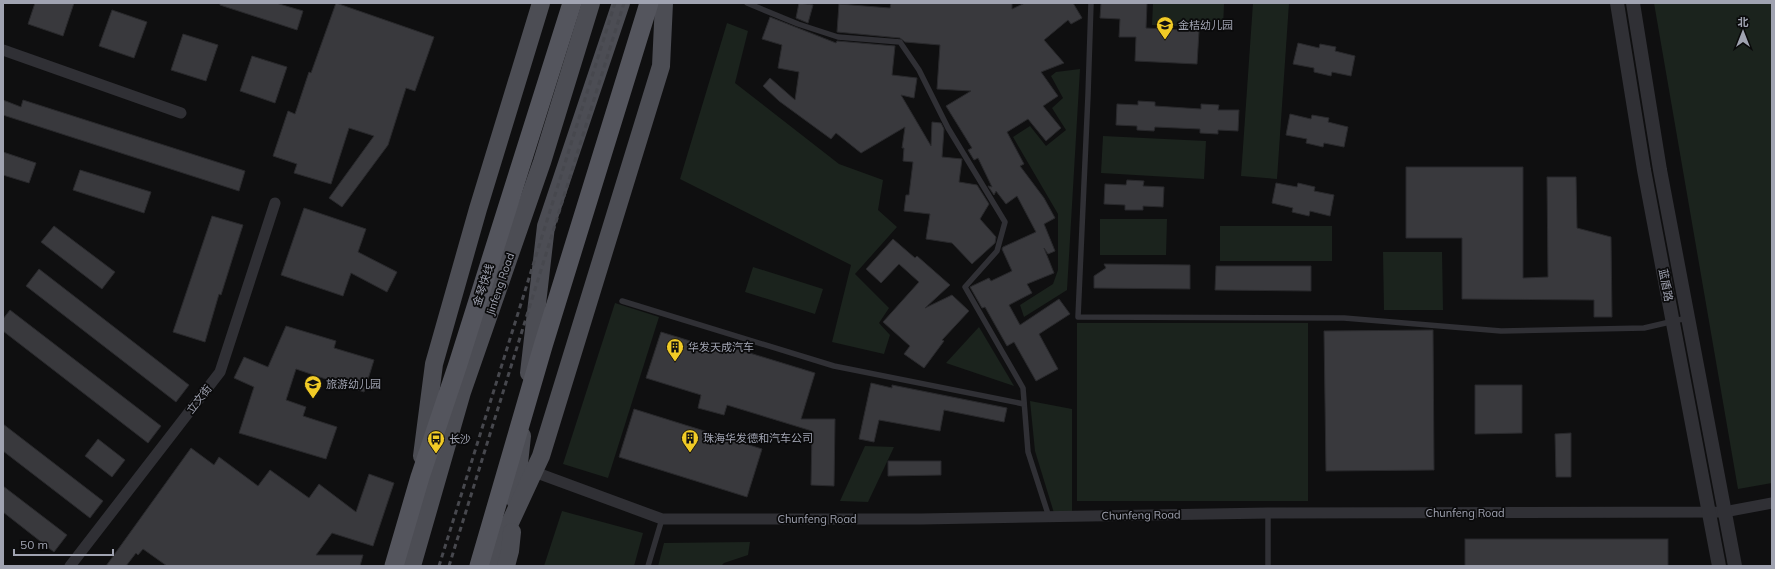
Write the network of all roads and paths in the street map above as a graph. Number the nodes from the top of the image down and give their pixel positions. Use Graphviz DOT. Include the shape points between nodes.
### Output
graph roads {
  1 [pos="541,3"];
  2 [pos="572,3"];
  3 [pos="592,3"];
  4 [pos="621,3"];
  5 [pos="649,3"];
  6 [pos="664,3"];
  7 [pos="747,3"];
  8 [pos="1091,3"];
  9 [pos="1617,3"];
  10 [pos="1633,3"];
  11 [pos="3,50"];
  12 [pos="181,113"];
  13 [pos="275,203"];
  14 [pos="622,301"];
  15 [pos="1688,318"];
  16 [pos="1673,321"];
  17 [pos="1024,404"];
  18 [pos="519,467"];
  19 [pos="420,477"];
  20 [pos="1772,503"];
  21 [pos="1709,512"];
  22 [pos="1724,512"];
  23 [pos="1268,514"];
  24 [pos="1049,517"];
  25 [pos="662,519"];
  26 [pos="70,566"];
  27 [pos="394,566"];
  28 [pos="412,566"];
  29 [pos="479,566"];
  30 [pos="490,566"];
  31 [pos="506,566"];
  32 [pos="648,566"];
  33 [pos="1268,566"];
  34 [pos="1719,566"];
  35 [pos="1734,566"];
  1 -- 19 [label="main road" via="434,364"];
  2 -- 19 [label="highway, 金琴快线"];
  3 -- 28 [label="main road, Jinfeng Road" via="542,162 462,392"];
  4 -- 18 [label="main road" via="546,226"];
  5 -- 29 [label="highway" via="543,346"];
  6 -- 30 [label="main road" via="661,66 541,456"];
  7 -- 17 [label="lane" via="838,37 900,42 912,59 948,128 1005,222 997,250 966,287 1023,388"];
  8 -- 16 [label="lane" via="1078,317 1344,318 1501,331 1644,328"];
  9 -- 16 [label="street, 蓝盾路" via="1644,170"];
  10 -- 15 [label="street, 蓝盾路" via="1660,170"];
  11 -- 12 [label="street"];
  13 -- 26 [label="street, 立文街" via="220,372"];
  14 -- 17 [label="lane" via="834,366"];
  15 -- 16 [label="lane"];
  15 -- 22 [label="street, 蓝盾路"];
  16 -- 21 [label="street, 蓝盾路"];
  17 -- 24 [label="lane" via="1028,452"];
  18 -- 25 [label="street, Chunfeng Road"];
  18 -- 31 [label="main road" via="510,551"];
  19 -- 27 [label="highway, 金琴快线"];
  20 -- 22 [label="street, Chunfeng Road"];
  21 -- 22 [label="street, Chunfeng Road"];
  21 -- 23 [label="street, Chunfeng Road"];
  21 -- 34 [label="street, 蓝盾路"];
  22 -- 35 [label="street, 蓝盾路"];
  23 -- 24 [label="street, Chunfeng Road"];
  23 -- 33 [label="lane"];
  24 -- 25 [label="street, Chunfeng Road"];
  25 -- 32 [label="lane"];
}
